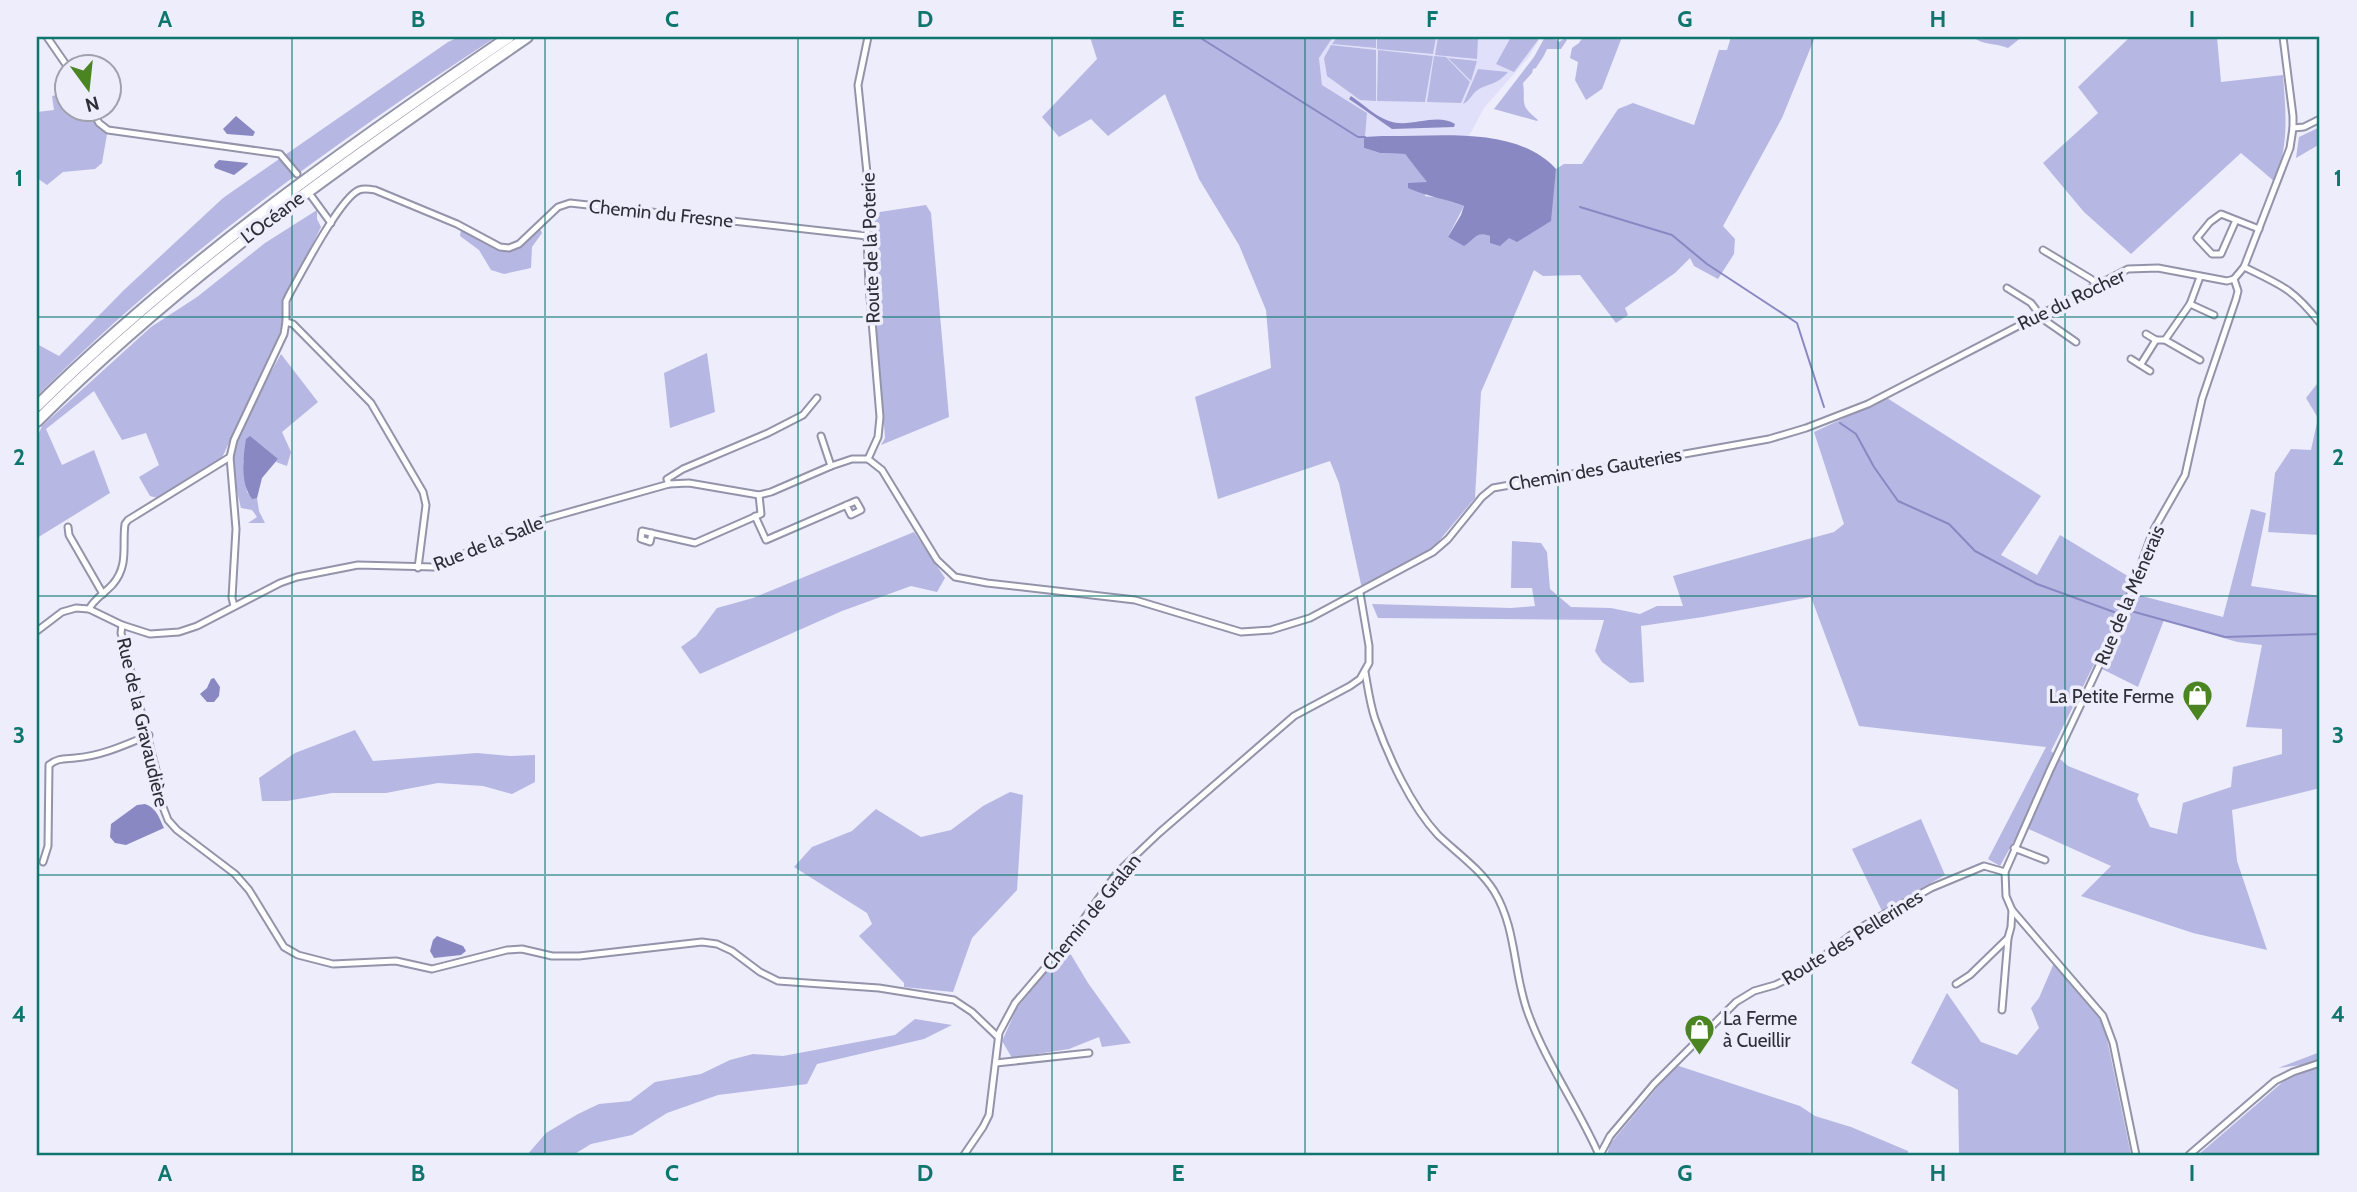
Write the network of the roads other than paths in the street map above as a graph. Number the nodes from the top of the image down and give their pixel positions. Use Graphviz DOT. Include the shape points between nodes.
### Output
graph roads {
  1 [pos="47,37"];
  2 [pos="509,37"];
  3 [pos="527,37"];
  4 [pos="868,37"];
  5 [pos="2283,37"];
  6 [pos="57,52"];
  7 [pos="2320,120"];
  8 [pos="98,122"];
  9 [pos="2293,128"];
  10 [pos="297,174"];
  11 [pos="312,197"];
  12 [pos="2236,220"];
  13 [pos="331,223"];
  14 [pos="2259,229"];
  15 [pos="867,236"];
  16 [pos="2043,250"];
  17 [pos="2244,267"];
  18 [pos="2200,277"];
  19 [pos="2234,279"];
  20 [pos="2097,284"];
  21 [pos="2007,288"];
  22 [pos="2190,304"];
  23 [pos="2039,314"];
  24 [pos="2214,315"];
  25 [pos="286,322"];
  26 [pos="2320,323"];
  27 [pos="2147,334"];
  28 [pos="2156,340"];
  29 [pos="2165,340"];
  30 [pos="2076,342"];
  31 [pos="1956,357"];
  32 [pos="2131,359"];
  33 [pos="2200,360"];
  34 [pos="2141,365"];
  35 [pos="2150,371"];
  36 [pos="817,398"];
  37 [pos="37,407"];
  38 [pos="37,421"];
  39 [pos="821,436"];
  40 [pos="230,457"];
  41 [pos="868,459"];
  42 [pos="831,466"];
  43 [pos="669,484"];
  44 [pos="759,495"];
  45 [pos="846,505"];
  46 [pos="755,516"];
  47 [pos="68,527"];
  48 [pos="652,533"];
  49 [pos="418,568"];
  50 [pos="1360,593"];
  51 [pos="103,594"];
  52 [pos="234,606"];
  53 [pos="89,609"];
  54 [pos="122,625"];
  55 [pos="37,631"];
  56 [pos="1365,672"];
  57 [pos="149,734"];
  58 [pos="2014,848"];
  59 [pos="2045,860"];
  60 [pos="43,862"];
  61 [pos="2005,872"];
  62 [pos="2012,910"];
  63 [pos="2025,925"];
  64 [pos="2011,927"];
  65 [pos="2008,938"];
  66 [pos="1956,984"];
  67 [pos="2002,1010"];
  68 [pos="998,1037"];
  69 [pos="1089,1053"];
  70 [pos="996,1063"];
  71 [pos="2320,1063"];
  72 [pos="964,1155"];
  73 [pos="1600,1155"];
  74 [pos="2136,1155"];
  75 [pos="2189,1155"];
  1 -- 6 [label="street"];
  2 -- 37 [label="highway, L’Océane" via="254,217 122,326"];
  3 -- 38 [label="highway, L’Océane" via="248,235 133,331"];
  4 -- 15 [label="street, Route de la Poterie" via="858,86 869,193"];
  5 -- 9 [label="street"];
  7 -- 9 [label="street"];
  8 -- 10 [label="street" via="107,130 280,154"];
  9 -- 14 [label="street" via="2290,148"];
  11 -- 13 [label="street"];
  12 -- 12 [label="street" via="2221,214 2197,238 2212,254 2221,254"];
  12 -- 14 [label="street"];
  13 -- 15 [label="street, Chemin du Fresne" via="351,195 366,188 509,248 558,207 569,204"];
  13 -- 25 [label="street" via="286,301"];
  14 -- 17 [label="street"];
  15 -- 41 [label="street, Route de la Poterie" via="880,417 878,437"];
  16 -- 20 [label="street"];
  17 -- 19 [label="street"];
  17 -- 26 [label="street" via="2286,287"];
  18 -- 19 [label="street, Rue du Rocher"];
  18 -- 20 [label="street, Rue du Rocher" via="2136,268"];
  18 -- 22 [label="street"];
  19 -- 58 [label="street, Rue de la Ménerais" via="2238,291 2202,399 2185,475 2154,531 2121,619"];
  20 -- 23 [label="street, Rue du Rocher"];
  21 -- 23 [label="street"];
  22 -- 24 [label="street"];
  22 -- 29 [label="street"];
  23 -- 30 [label="street"];
  23 -- 31 [label="street, Rue du Rocher"];
  25 -- 40 [label="street"];
  25 -- 49 [label="street" via="371,404 423,492 426,505"];
  27 -- 28 [label="street"];
  28 -- 29 [label="street"];
  28 -- 34 [label="street"];
  29 -- 33 [label="street"];
  31 -- 50 [label="street, Chemin des Gauteries" via="1868,404 1769,439 1493,488 1433,552"];
  32 -- 34 [label="street"];
  34 -- 35 [label="street"];
  36 -- 43 [label="street" via="803,415 683,469 667,479"];
  39 -- 42 [label="street"];
  40 -- 51 [label="street" via="128,520 123,566"];
  40 -- 52 [label="street" via="236,529"];
  41 -- 42 [label="street, Rue de la Salle" via="852,458"];
  41 -- 50 [label="street, Chemin des Gauteries" via="882,470 945,570 966,580 1135,600 1241,632 1292,625"];
  42 -- 44 [label="street, Rue de la Salle"];
  43 -- 44 [label="street, Rue de la Salle"];
  43 -- 49 [label="street, Rue de la Salle" via="545,519 434,567"];
  44 -- 46 [label="street" via="761,514"];
  45 -- 46 [label="street" via="766,540"];
  46 -- 48 [label="street" via="695,543"];
  47 -- 51 [label="street"];
  49 -- 52 [label="street, Rue de la Salle" via="358,565 297,577"];
  50 -- 56 [label="street" via="1369,646"];
  51 -- 53 [label="street"];
  52 -- 54 [label="street, Rue de la Salle" via="174,633 149,634"];
  53 -- 54 [label="street, Rue de la Salle"];
  53 -- 55 [label="street" via="62,612"];
  54 -- 57 [label="street, Rue de la Gravaudière"];
  56 -- 68 [label="street, Chemin de Gralan" via="1350,686 1294,716 1125,865 1015,1003"];
  56 -- 73 [label="street" via="1374,716 1407,790 1432,827 1474,867 1502,906 1529,1016"];
  57 -- 60 [label="street" via="113,750 49,765 48,846"];
  57 -- 68 [label="street, Rue de la Gravaudière" via="158,794 168,820 235,874 284,947 298,955 333,964 396,961 432,969 507,950 579,956 702,942 732,951 778,981 879,988 954,1000"];
  58 -- 59 [label="street"];
  58 -- 61 [label="street, Rue de la Ménerais"];
  61 -- 62 [label="street, Rue de la Ménerais" via="2006,897"];
  61 -- 73 [label="street, Route des Pellerines" via="1984,866 1931,888 1860,928 1803,972 1748,993 1654,1084 1610,1136"];
  62 -- 63 [label="street, Rue de la Ménerais"];
  62 -- 64 [label="street"];
  63 -- 64 [label="street"];
  63 -- 74 [label="street, Rue de la Ménerais" via="2103,1016"];
  64 -- 65 [label="street"];
  65 -- 66 [label="street"];
  65 -- 67 [label="street"];
  68 -- 70 [label="street, Chemin de Gralan"];
  69 -- 70 [label="street"];
  70 -- 72 [label="street, Chemin de Gralan" via="989,1115"];
  71 -- 75 [label="street" via="2276,1081"];
}
